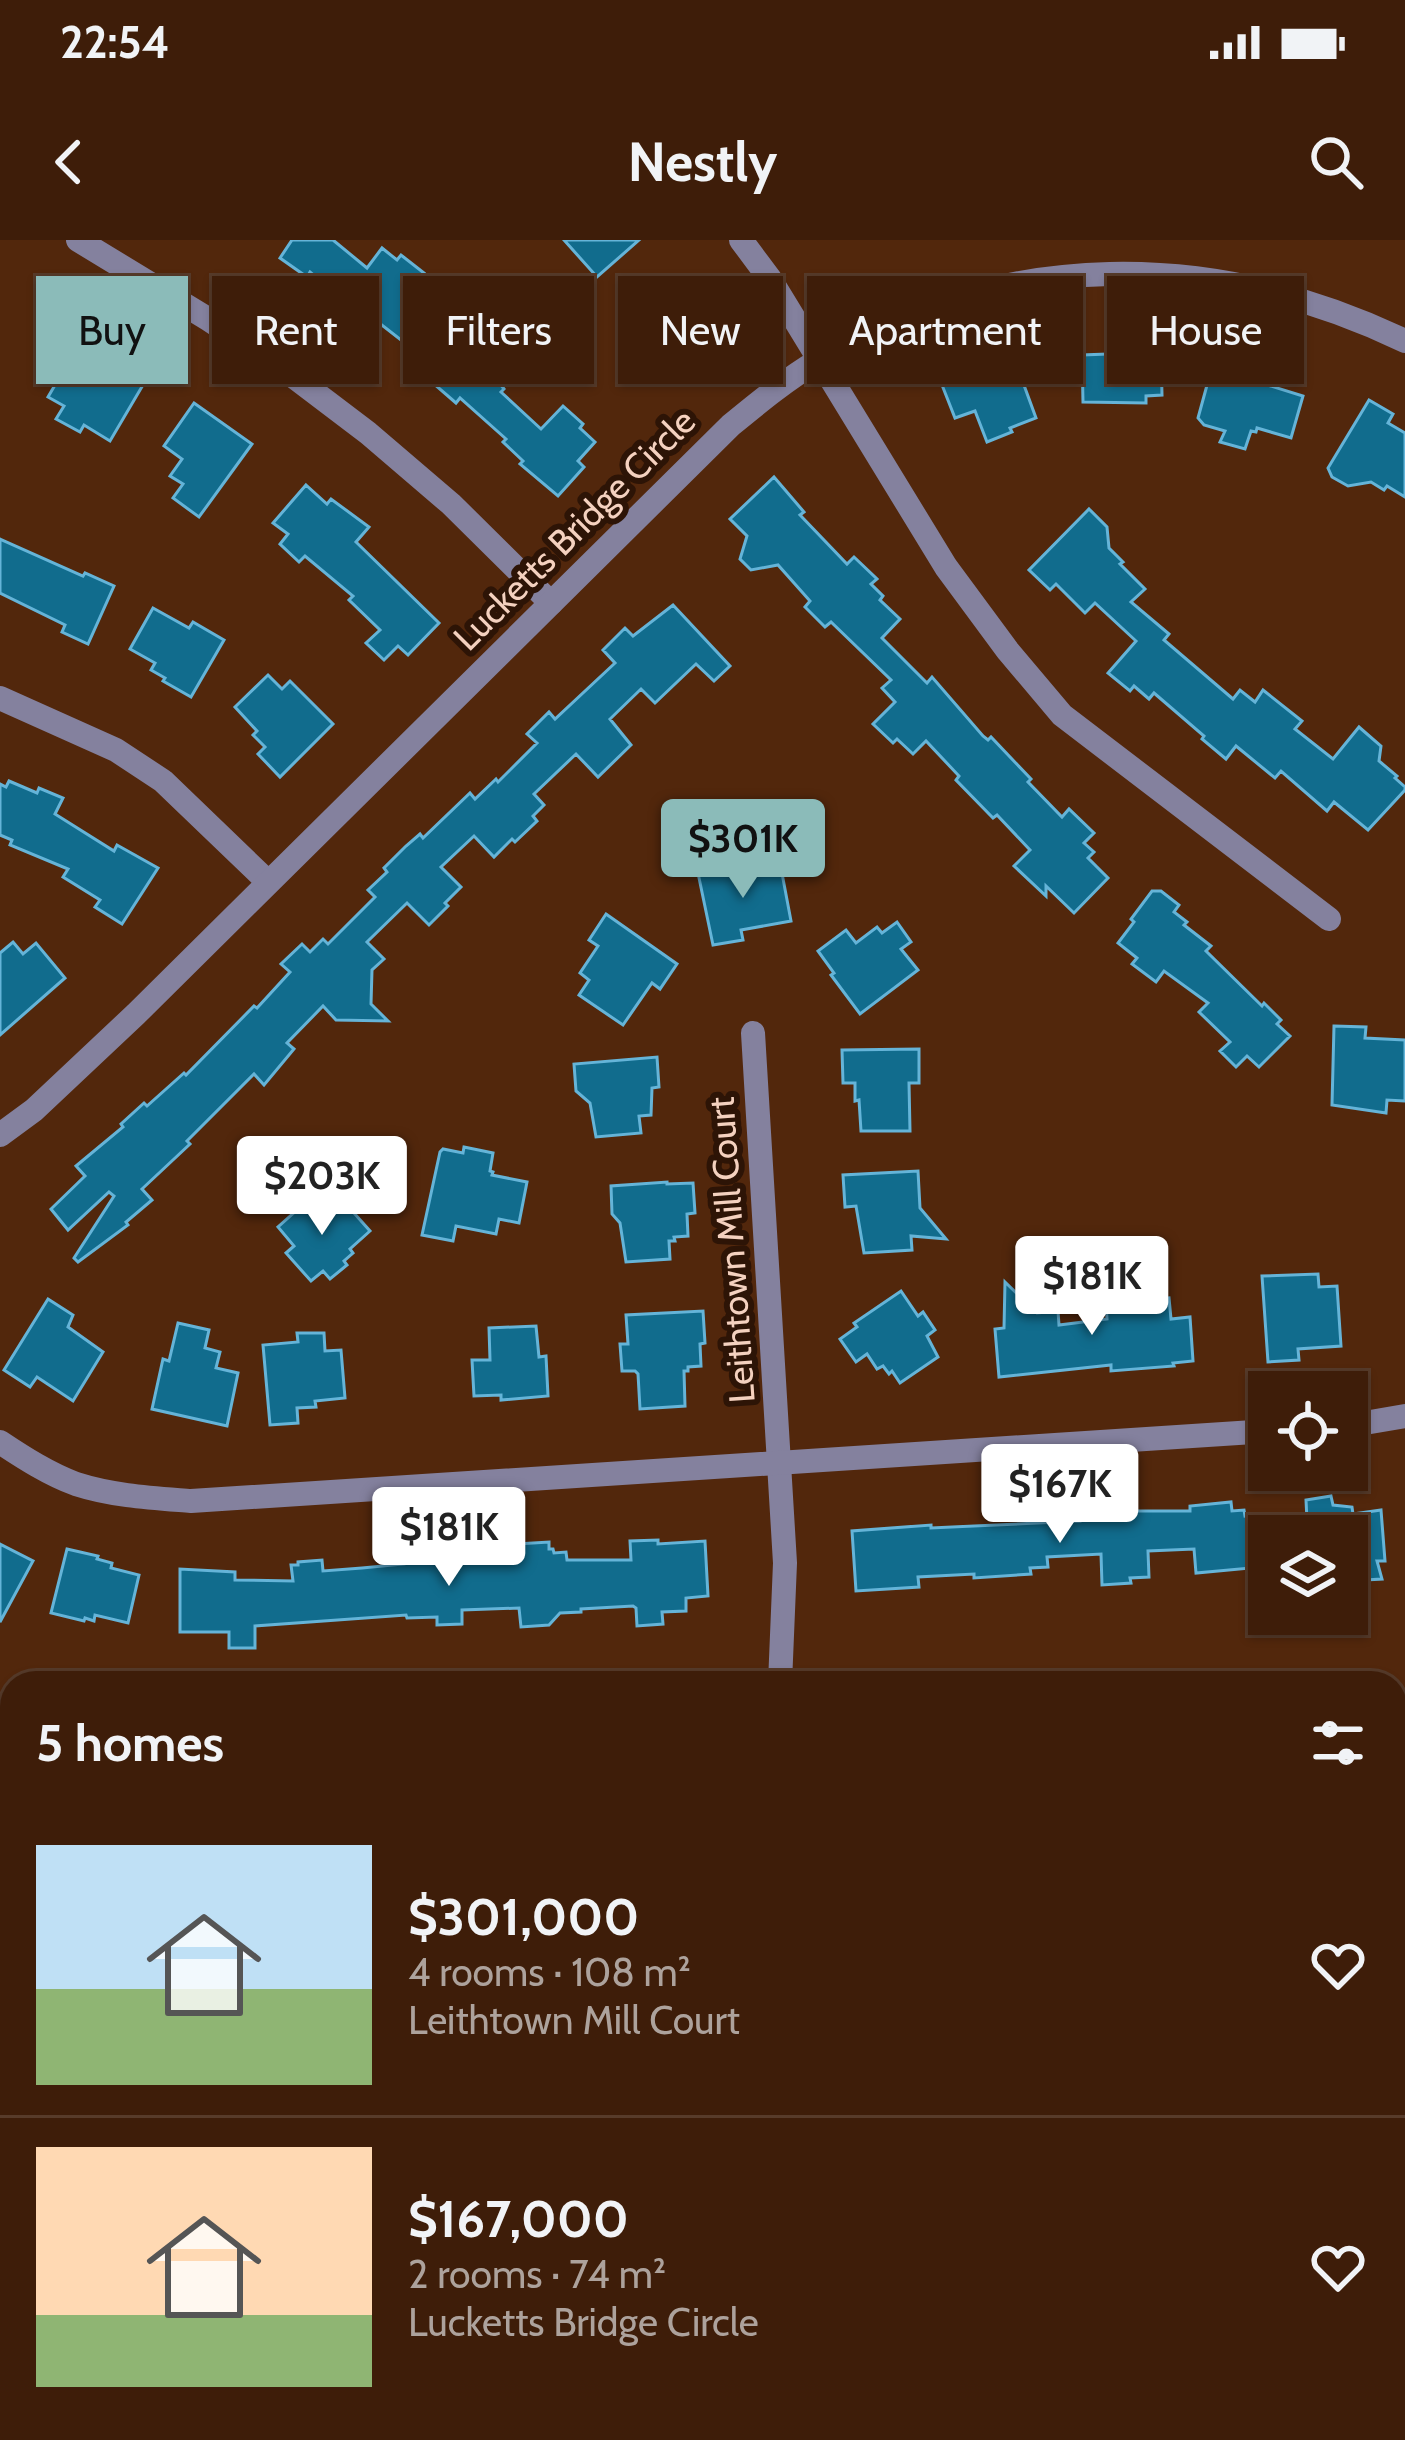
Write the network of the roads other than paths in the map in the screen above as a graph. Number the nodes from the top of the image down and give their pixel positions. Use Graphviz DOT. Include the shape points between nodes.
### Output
graph roads {
  1 [pos="52,240"];
  2 [pos="78,240"];
  3 [pos="741,240"];
  4 [pos="108,261"];
  5 [pos="1076,276"];
  6 [pos="807,339"];
  7 [pos="1405,341"];
  8 [pos="807,367"];
  9 [pos="834,384"];
  10 [pos="551,603"];
  11 [pos="0,698"];
  12 [pos="268,882"];
  13 [pos="1329,919"];
  14 [pos="753,1033"];
  15 [pos="0,1135"];
  16 [pos="1405,1416"];
  17 [pos="1368,1422"];
  18 [pos="1248,1432"];
  19 [pos="0,1442"];
  20 [pos="780,1462"];
  21 [pos="780,1671"];
  1 -- 4 [label="street"];
  2 -- 4 [label="street"];
  3 -- 6 [label="street"];
  4 -- 10 [label="street" via="208,319 368,433"];
  5 -- 7 [label="street, Lucketts Bridge Circle" via="1185,275 1273,290"];
  8 -- 10 [label="street, Lucketts Bridge Circle" via="731,425"];
  9 -- 13 [label="street" via="946,567 1062,715"];
  10 -- 12 [label="street, Lucketts Bridge Circle"];
  11 -- 12 [label="street" via="116,750 163,781"];
  12 -- 15 [label="street, Lucketts Bridge Circle"];
  14 -- 20 [label="street, Leithtown Mill Court"];
  16 -- 17 [label="street"];
  18 -- 20 [label="street"];
  19 -- 20 [label="street" via="77,1484 191,1501"];
  20 -- 21 [label="street, Leithtown Mill Court"];
}
